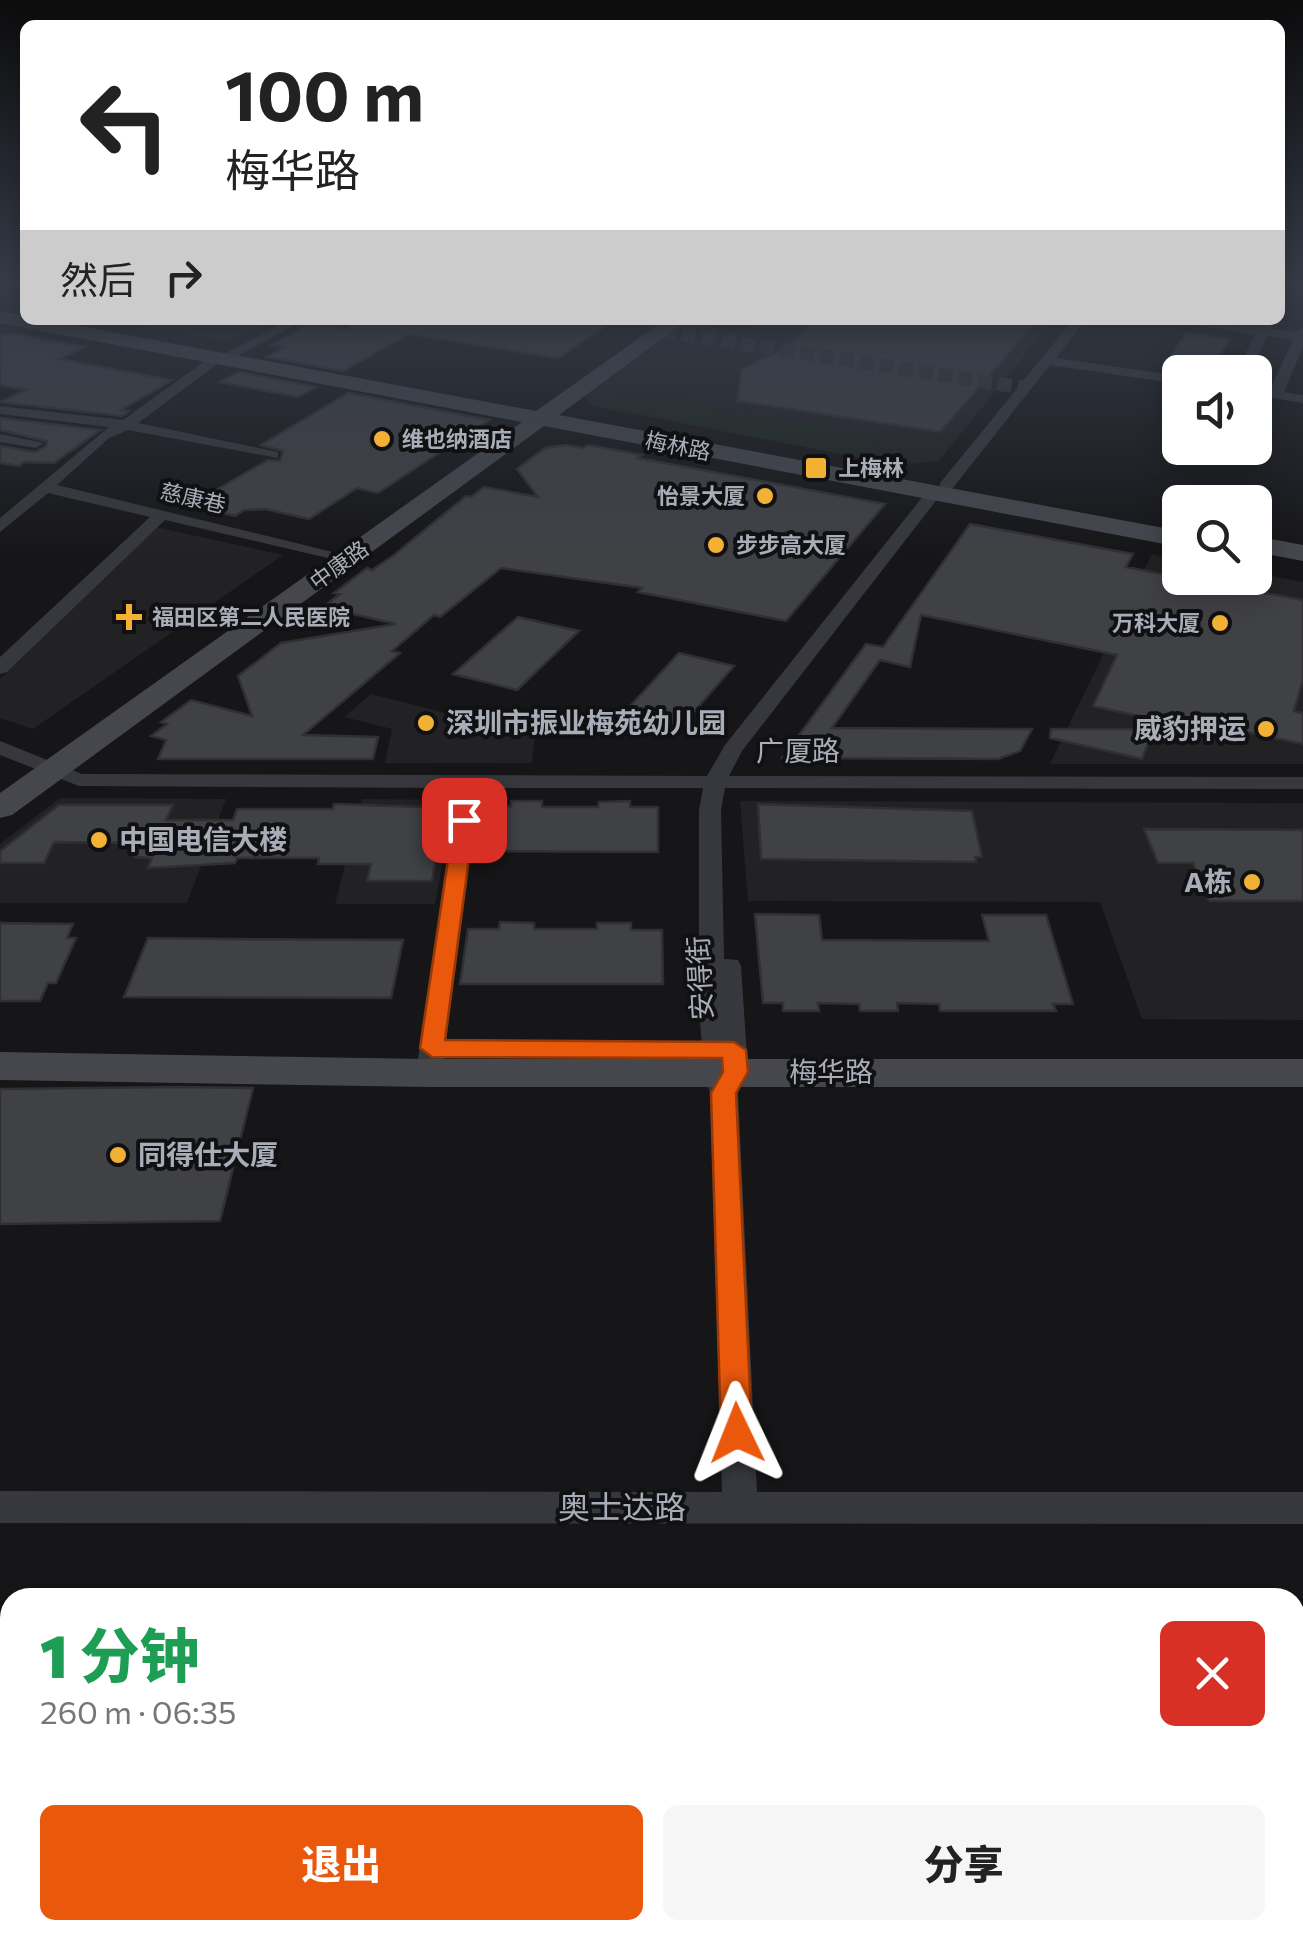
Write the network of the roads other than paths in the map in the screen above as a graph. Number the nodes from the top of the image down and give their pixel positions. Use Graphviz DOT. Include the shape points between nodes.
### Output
graph roads {
  1 [pos="197,375"];
  2 [pos="331,375"];
  3 [pos="589,375"];
  4 [pos="592,375"];
  5 [pos="1036,375"];
  6 [pos="1283,375"];
  7 [pos="576,386"];
  8 [pos="1272,394"];
  9 [pos="1275,394"];
  10 [pos="1303,399"];
  11 [pos="476,402"];
  12 [pos="0,410"];
  13 [pos="537,414"];
  14 [pos="126,425"];
  15 [pos="622,430"];
  16 [pos="0,438"];
  17 [pos="498,442"];
  18 [pos="36,443"];
  19 [pos="273,455"];
  20 [pos="44,487"];
  21 [pos="942,491"];
  22 [pos="0,503"];
  23 [pos="23,506"];
  24 [pos="162,514"];
  25 [pos="0,527"];
  26 [pos="1162,527"];
  27 [pos="1162,535"];
  28 [pos="1272,547"];
  29 [pos="1303,552"];
  30 [pos="332,554"];
  31 [pos="1272,556"];
  32 [pos="1303,562"];
  33 [pos="0,668"];
  34 [pos="0,747"];
  35 [pos="45,766"];
  36 [pos="722,781"];
  37 [pos="469,782"];
  38 [pos="1303,783"];
  39 [pos="0,788"];
  40 [pos="0,808"];
  41 [pos="0,1042"];
  42 [pos="1303,1051"];
  43 [pos="430,1061"];
  44 [pos="0,1066"];
  45 [pos="725,1067"];
  46 [pos="1303,1073"];
  47 [pos="0,1507"];
  48 [pos="1303,1508"];
  49 [pos="740,1509"];
  1 -- 14 [label="street"];
  2 -- 11 [label="main road, 梅林路"];
  3 -- 7 [label="main road, 中康路"];
  4 -- 7 [label="main road, 中康路"];
  5 -- 21 [label="street, 安得街"];
  6 -- 9 [label="street"];
  7 -- 11 [label="main road" via="530,400"];
  7 -- 13 [label="main road, 中康路"];
  7 -- 15 [label="main road" via="568,408"];
  8 -- 9 [label="street"];
  9 -- 10 [label="street"];
  11 -- 13 [label="main road, 梅林路"];
  11 -- 17 [label="main road" via="505,420"];
  12 -- 14 [label="street"];
  13 -- 15 [label="main road, 梅林路"];
  13 -- 17 [label="main road, 中康路"];
  14 -- 19 [label="street"];
  14 -- 20 [label="street" via="104,435"];
  15 -- 17 [label="main road" via="556,428"];
  15 -- 21 [label="main road, 梅林路"];
  16 -- 18 [label="street"];
  17 -- 30 [label="main road, 中康路"];
  17 -- 35 [label="main road, 中康路"];
  20 -- 23 [label="street"];
  20 -- 24 [label="street, 慈康巷"];
  21 -- 26 [label="main road, 梅林路"];
  21 -- 27 [label="main road, 梅林路"];
  21 -- 36 [label="street, 安得街"];
  22 -- 23 [label="street"];
  23 -- 25 [label="street"];
  24 -- 30 [label="street, 慈康巷"];
  24 -- 33 [label="street"];
  28 -- 29 [label="main road"];
  30 -- 35 [label="main road, 中康路"];
  31 -- 32 [label="main road"];
  34 -- 35 [label="street, 广厦路"];
  35 -- 37 [label="street, 广厦路" via="79,780"];
  35 -- 39 [label="main road, 中康路"];
  35 -- 40 [label="main road, 中康路"];
  36 -- 37 [label="street, 广厦路"];
  36 -- 38 [label="street, 广厦路"];
  36 -- 45 [label="street, 安得街"];
  37 -- 43 [label="street"];
  41 -- 43 [label="main road, 梅华路"];
  42 -- 45 [label="main road, 梅华路"];
  43 -- 44 [label="main road, 梅华路"];
  43 -- 45 [label="main road, 梅华路"];
  45 -- 46 [label="main road, 梅华路"];
  45 -- 49 [label="street, 安得街"];
  47 -- 49 [label="street, 奥士达路"];
  48 -- 49 [label="street, 奥士达路"];
}
